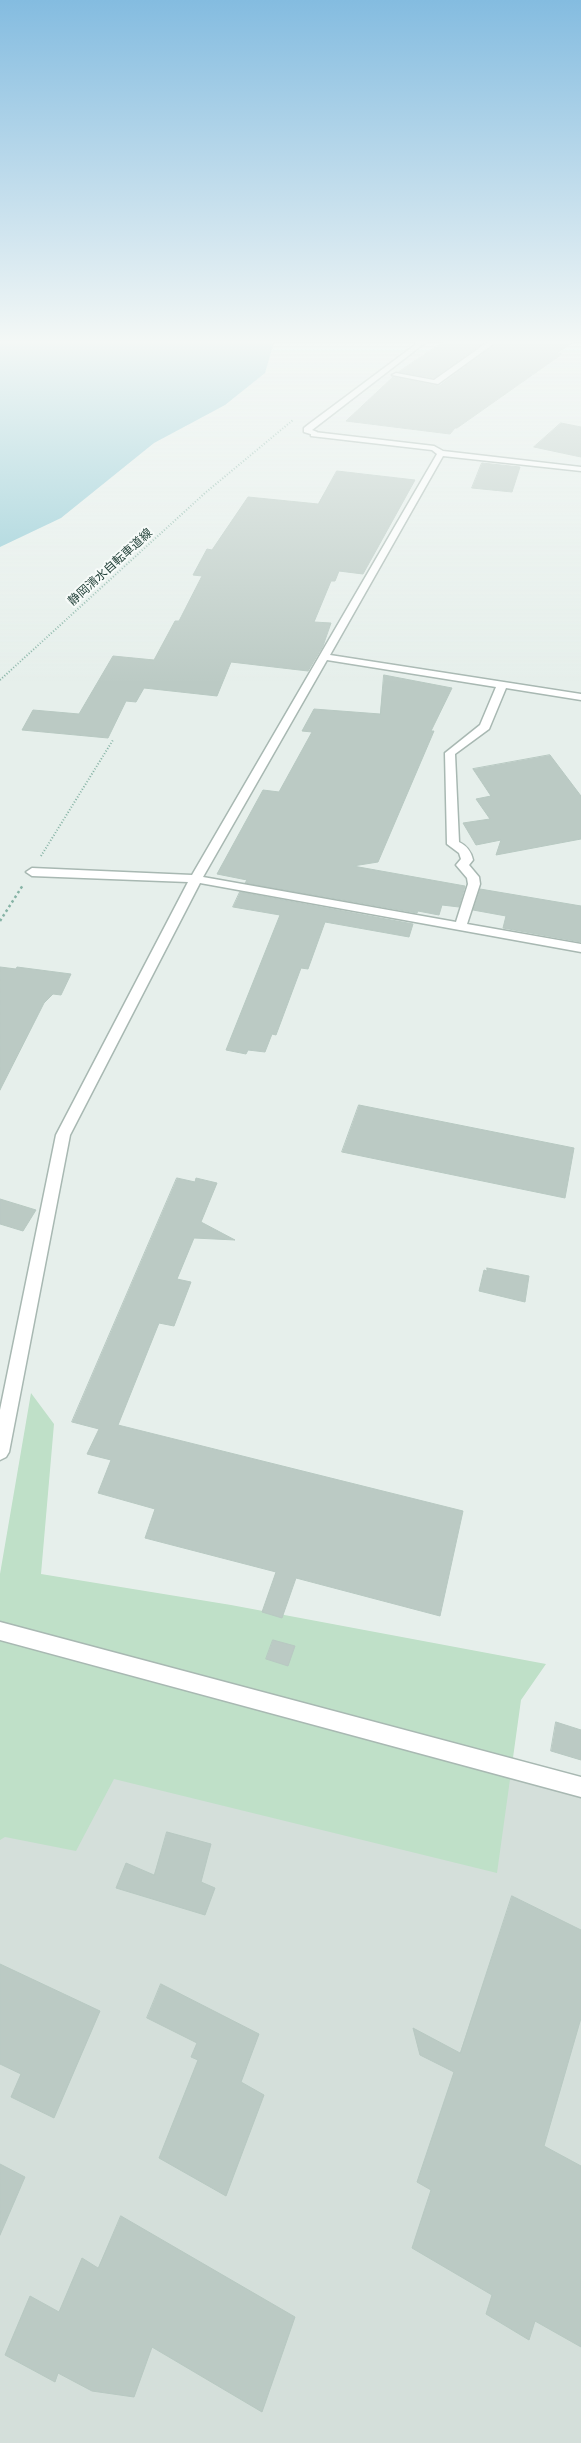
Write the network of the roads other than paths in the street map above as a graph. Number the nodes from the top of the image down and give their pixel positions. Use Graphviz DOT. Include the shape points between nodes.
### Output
graph roads {
  1 [pos="439,456"];
  2 [pos="467,456"];
  3 [pos="581,469"];
  4 [pos="324,657"];
  5 [pos="502,685"];
  6 [pos="581,697"];
  7 [pos="32,872"];
  8 [pos="196,879"];
  9 [pos="460,926"];
  10 [pos="581,948"];
  11 [pos="0,1452"];
  12 [pos="0,1631"];
  13 [pos="581,1787"];
  1 -- 4 [label="street"];
  2 -- 3 [label="street"];
  4 -- 5 [label="street"];
  4 -- 8 [label="street"];
  5 -- 6 [label="street"];
  5 -- 9 [label="street" via="485,727 450,753 453,844 466,854 467,860 462,865 474,884"];
  7 -- 8 [label="street"];
  8 -- 9 [label="street"];
  8 -- 11 [label="street" via="63,1135"];
  9 -- 10 [label="street"];
  12 -- 13 [label="street"];
}
